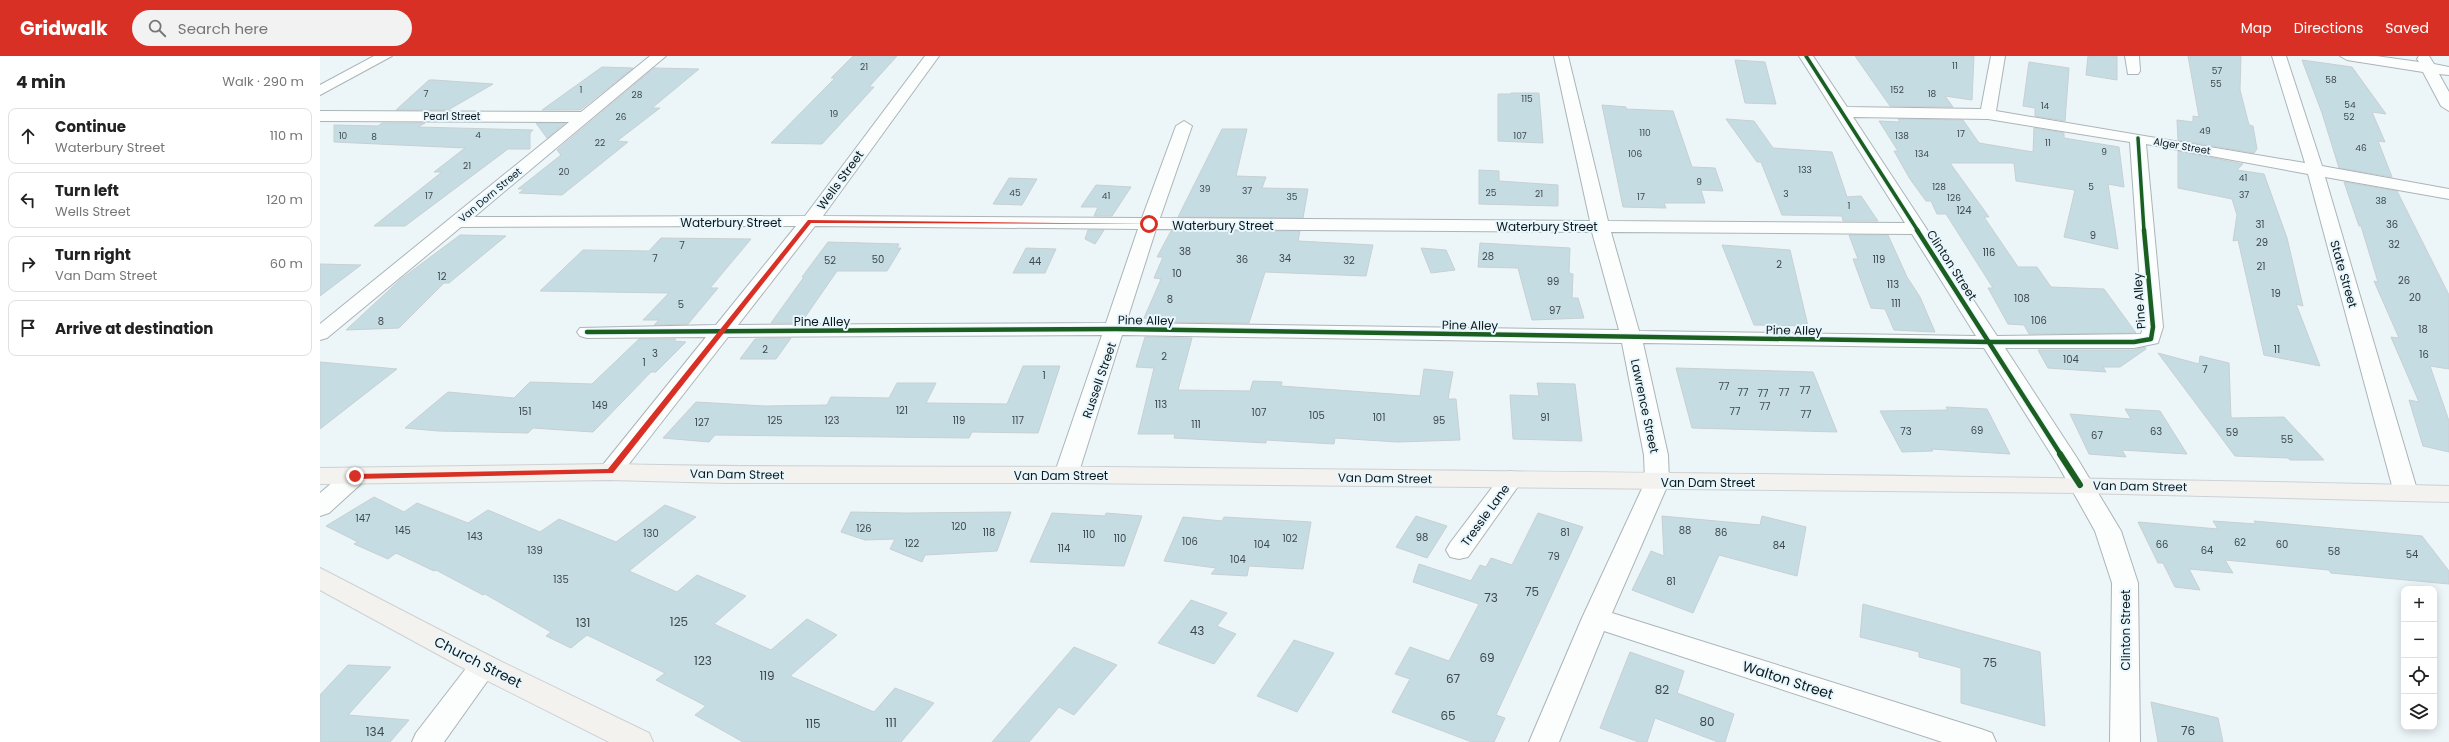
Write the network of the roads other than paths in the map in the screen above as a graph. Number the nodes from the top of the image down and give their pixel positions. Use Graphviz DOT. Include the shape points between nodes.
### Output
graph roads {
  1 [pos="385,56"];
  2 [pos="659,56"];
  3 [pos="932,56"];
  4 [pos="1560,56"];
  5 [pos="1806,56"];
  6 [pos="1998,56"];
  7 [pos="2132,56"];
  8 [pos="2279,56"];
  9 [pos="2347,56"];
  10 [pos="2425,62"];
  11 [pos="2133,71"];
  12 [pos="2449,71"];
  13 [pos="320,91"];
  14 [pos="2449,106"];
  15 [pos="1842,112"];
  16 [pos="1988,114"];
  17 [pos="320,116"];
  18 [pos="583,117"];
  19 [pos="1184,126"];
  20 [pos="2138,138"];
  21 [pos="2315,170"];
  22 [pos="2449,194"];
  23 [pos="458,222"];
  24 [pos="810,222"];
  25 [pos="1149,224"];
  26 [pos="1600,227"];
  27 [pos="1917,229"];
  28 [pos="1116,329"];
  29 [pos="587,332"];
  30 [pos="722,332"];
  31 [pos="320,334"];
  32 [pos="1631,337"];
  33 [pos="1990,342"];
  34 [pos="610,472"];
  35 [pos="1066,475"];
  36 [pos="320,476"];
  37 [pos="355,476"];
  38 [pos="1511,479"];
  39 [pos="1657,482"];
  40 [pos="2080,485"];
  41 [pos="2406,493"];
  42 [pos="2449,494"];
  43 [pos="320,507"];
  44 [pos="1459,550"];
  45 [pos="320,578"];
  46 [pos="1596,618"];
  47 [pos="484,666"];
  48 [pos="427,742"];
  49 [pos="638,742"];
  50 [pos="1544,742"];
  51 [pos="1981,742"];
  52 [pos="2125,742"];
  1 -- 13 [label="street"];
  2 -- 18 [label="street, Van Dorn Street"];
  3 -- 24 [label="street, Wells Street"];
  4 -- 26 [label="street, Lawrence Street"];
  5 -- 15 [label="street, Clinton Street"];
  6 -- 16 [label="street"];
  7 -- 11 [label="street"];
  8 -- 21 [label="street, State Street"];
  9 -- 10 [label="street"];
  10 -- 12 [label="street"];
  10 -- 14 [label="street"];
  15 -- 16 [label="street, Alger Street"];
  15 -- 27 [label="street, Clinton Street"];
  16 -- 20 [label="street, Alger Street"];
  17 -- 18 [label="street, Pearl Street"];
  18 -- 23 [label="street, Van Dorn Street"];
  19 -- 25 [label="street, Russell Street"];
  20 -- 21 [label="street, Alger Street"];
  20 -- 33 [label="street, Pine Alley" via="2144,243 2153,326 2151,339 2134,342"];
  21 -- 22 [label="street, Alger Street"];
  21 -- 41 [label="street, State Street"];
  23 -- 24 [label="street, Waterbury Street"];
  23 -- 31 [label="street, Van Dorn Street"];
  24 -- 25 [label="street, Waterbury Street"];
  24 -- 30 [label="street, Wells Street"];
  25 -- 26 [label="street, Waterbury Street"];
  25 -- 28 [label="street, Russell Street"];
  26 -- 27 [label="street, Waterbury Street"];
  26 -- 32 [label="street, Lawrence Street"];
  27 -- 33 [label="street, Clinton Street"];
  28 -- 30 [label="street, Pine Alley"];
  28 -- 32 [label="street, Pine Alley"];
  28 -- 35 [label="street, Russell Street"];
  29 -- 30 [label="street, Pine Alley"];
  30 -- 34 [label="street, Wells Street"];
  32 -- 33 [label="street, Pine Alley"];
  32 -- 39 [label="street, Lawrence Street" via="1656,455"];
  33 -- 40 [label="street, Clinton Street"];
  34 -- 35 [label="main road, Van Dam Street" via="726,475"];
  34 -- 37 [label="main road, Van Dam Street"];
  35 -- 38 [label="main road, Van Dam Street"];
  36 -- 37 [label="main road, Van Dam Street"];
  37 -- 43 [label="street"];
  38 -- 39 [label="main road, Van Dam Street"];
  38 -- 44 [label="street, Tressle Lane"];
  39 -- 40 [label="main road, Van Dam Street"];
  39 -- 46 [label="street, Lawrence Street"];
  40 -- 41 [label="main road, Van Dam Street"];
  40 -- 52 [label="street, Clinton Street" via="2108,531 2125,583"];
  41 -- 42 [label="main road, Van Dam Street"];
  45 -- 47 [label="main road, Church Street"];
  46 -- 50 [label="street, Lawrence Street"];
  46 -- 51 [label="street, Walton Street"];
  47 -- 48 [label="street"];
  47 -- 49 [label="main road, Church Street"];
}
